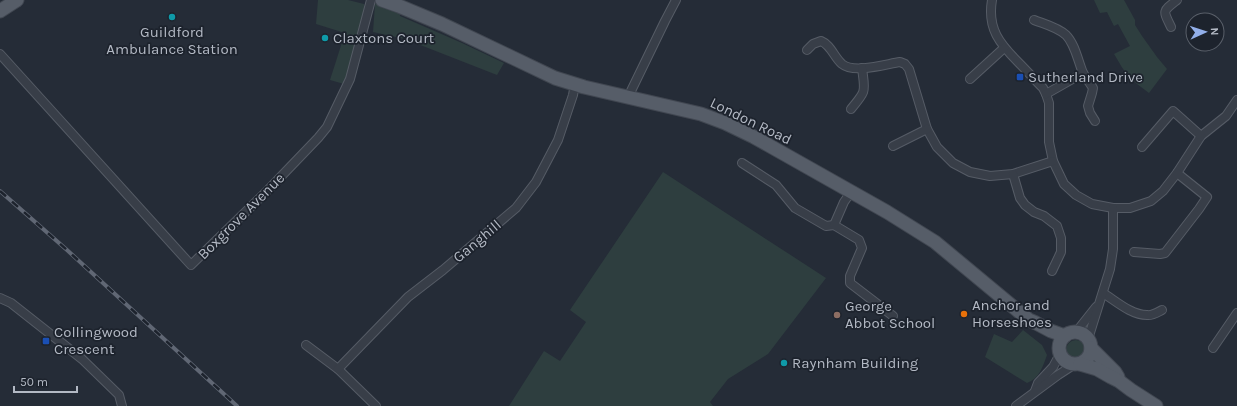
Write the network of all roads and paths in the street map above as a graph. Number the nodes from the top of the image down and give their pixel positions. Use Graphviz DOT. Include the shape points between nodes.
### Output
graph roads {
  1 [pos="17,0"];
  2 [pos="371,0"];
  3 [pos="382,0"];
  4 [pos="676,0"];
  5 [pos="992,0"];
  6 [pos="1177,0"];
  7 [pos="0,11"];
  8 [pos="1034,20"];
  9 [pos="1171,27"];
  10 [pos="1004,48"];
  11 [pos="808,50"];
  12 [pos="0,54"];
  13 [pos="862,68"];
  14 [pos="1084,73"];
  15 [pos="970,79"];
  16 [pos="575,84"];
  17 [pos="1046,94"];
  18 [pos="630,97"];
  19 [pos="1237,100"];
  20 [pos="851,109"];
  21 [pos="1095,121"];
  22 [pos="927,129"];
  23 [pos="1201,136"];
  24 [pos="893,146"];
  25 [pos="1142,147"];
  26 [pos="1053,161"];
  27 [pos="742,164"];
  28 [pos="1177,173"];
  29 [pos="1013,174"];
  30 [pos="851,192"];
  31 [pos="1113,208"];
  32 [pos="834,225"];
  33 [pos="1134,252"];
  34 [pos="1052,271"];
  35 [pos="1103,293"];
  36 [pos="0,298"];
  37 [pos="1099,303"];
  38 [pos="1162,310"];
  39 [pos="1237,313"];
  40 [pos="892,316"];
  41 [pos="1029,320"];
  42 [pos="1071,334"];
  43 [pos="1090,344"];
  44 [pos="306,345"];
  45 [pos="1213,348"];
  46 [pos="1060,351"];
  47 [pos="1077,364"];
  48 [pos="338,369"];
  49 [pos="1120,381"];
  50 [pos="1035,391"];
  51 [pos="122,406"];
  52 [pos="376,406"];
  53 [pos="1016,406"];
  54 [pos="1156,406"];
  1 -- 7 [label="main road"];
  2 -- 12 [label="street, Boxgrove Avenue" via="350,79 327,126 267,191 191,264"];
  3 -- 16 [label="main road, London Road" via="442,24 555,78"];
  4 -- 18 [label="street"];
  5 -- 10 [label="street" via="991,21"];
  6 -- 9 [label="street" via="1165,9 1164,13"];
  8 -- 14 [label="street" via="1066,35 1074,47"];
  10 -- 15 [label="street"];
  10 -- 17 [label="street"];
  11 -- 13 [label="street" via="813,44 821,41 826,43 843,64 852,68"];
  13 -- 20 [label="street" via="865,89"];
  13 -- 22 [label="street" via="900,62 905,64 909,69"];
  14 -- 17 [label="street"];
  14 -- 21 [label="street" via="1093,88 1088,106"];
  16 -- 18 [label="main road, London Road"];
  16 -- 48 [label="street, Ganghill" via="558,140 536,182 516,208 408,297"];
  17 -- 26 [label="street" via="1049,103 1049,142"];
  18 -- 30 [label="main road, London Road" via="690,111 725,123"];
  19 -- 23 [label="street" via="1226,116"];
  22 -- 24 [label="street"];
  22 -- 29 [label="street" via="937,147 953,163 970,172 990,176"];
  23 -- 25 [label="street" via="1173,111"];
  23 -- 28 [label="street"];
  26 -- 29 [label="street"];
  26 -- 31 [label="street" via="1064,184 1076,195 1092,204"];
  27 -- 32 [label="street" via="776,185 795,208 826,226"];
  28 -- 31 [label="street" via="1151,201 1130,208"];
  28 -- 33 [label="street" via="1207,197 1165,253"];
  29 -- 34 [label="street" via="1020,198 1025,205 1057,226 1061,238 1061,252"];
  30 -- 32 [label="street"];
  30 -- 41 [label="main road, London Road" via="934,242"];
  31 -- 35 [label="street" via="1113,249"];
  32 -- 40 [label="street" via="859,240 862,248 850,276 850,283"];
  35 -- 37 [label="street"];
  35 -- 38 [label="street" via="1137,313 1149,316"];
  36 -- 51 [label="street" via="11,303 82,359 119,395"];
  37 -- 42 [label="street"];
  37 -- 43 [label="street"];
  39 -- 45 [label="street"];
  41 -- 42 [label="main road, London Road" via="1051,331"];
  41 -- 46 [label="main road, London Road" via="1032,327"];
  42 -- 43 [label="main road" via="1085,335"];
  42 -- 46 [label="main road" via="1062,340"];
  43 -- 47 [label="main road" via="1089,358"];
  43 -- 49 [label="main road"];
  44 -- 48 [label="street"];
  46 -- 47 [label="main road" via="1064,361"];
  46 -- 50 [label="street" via="1053,368 1038,383"];
  47 -- 49 [label="main road" via="1097,369"];
  47 -- 50 [label="street"];
  48 -- 52 [label="street"];
  49 -- 54 [label="main road"];
  50 -- 53 [label="street"];
}
